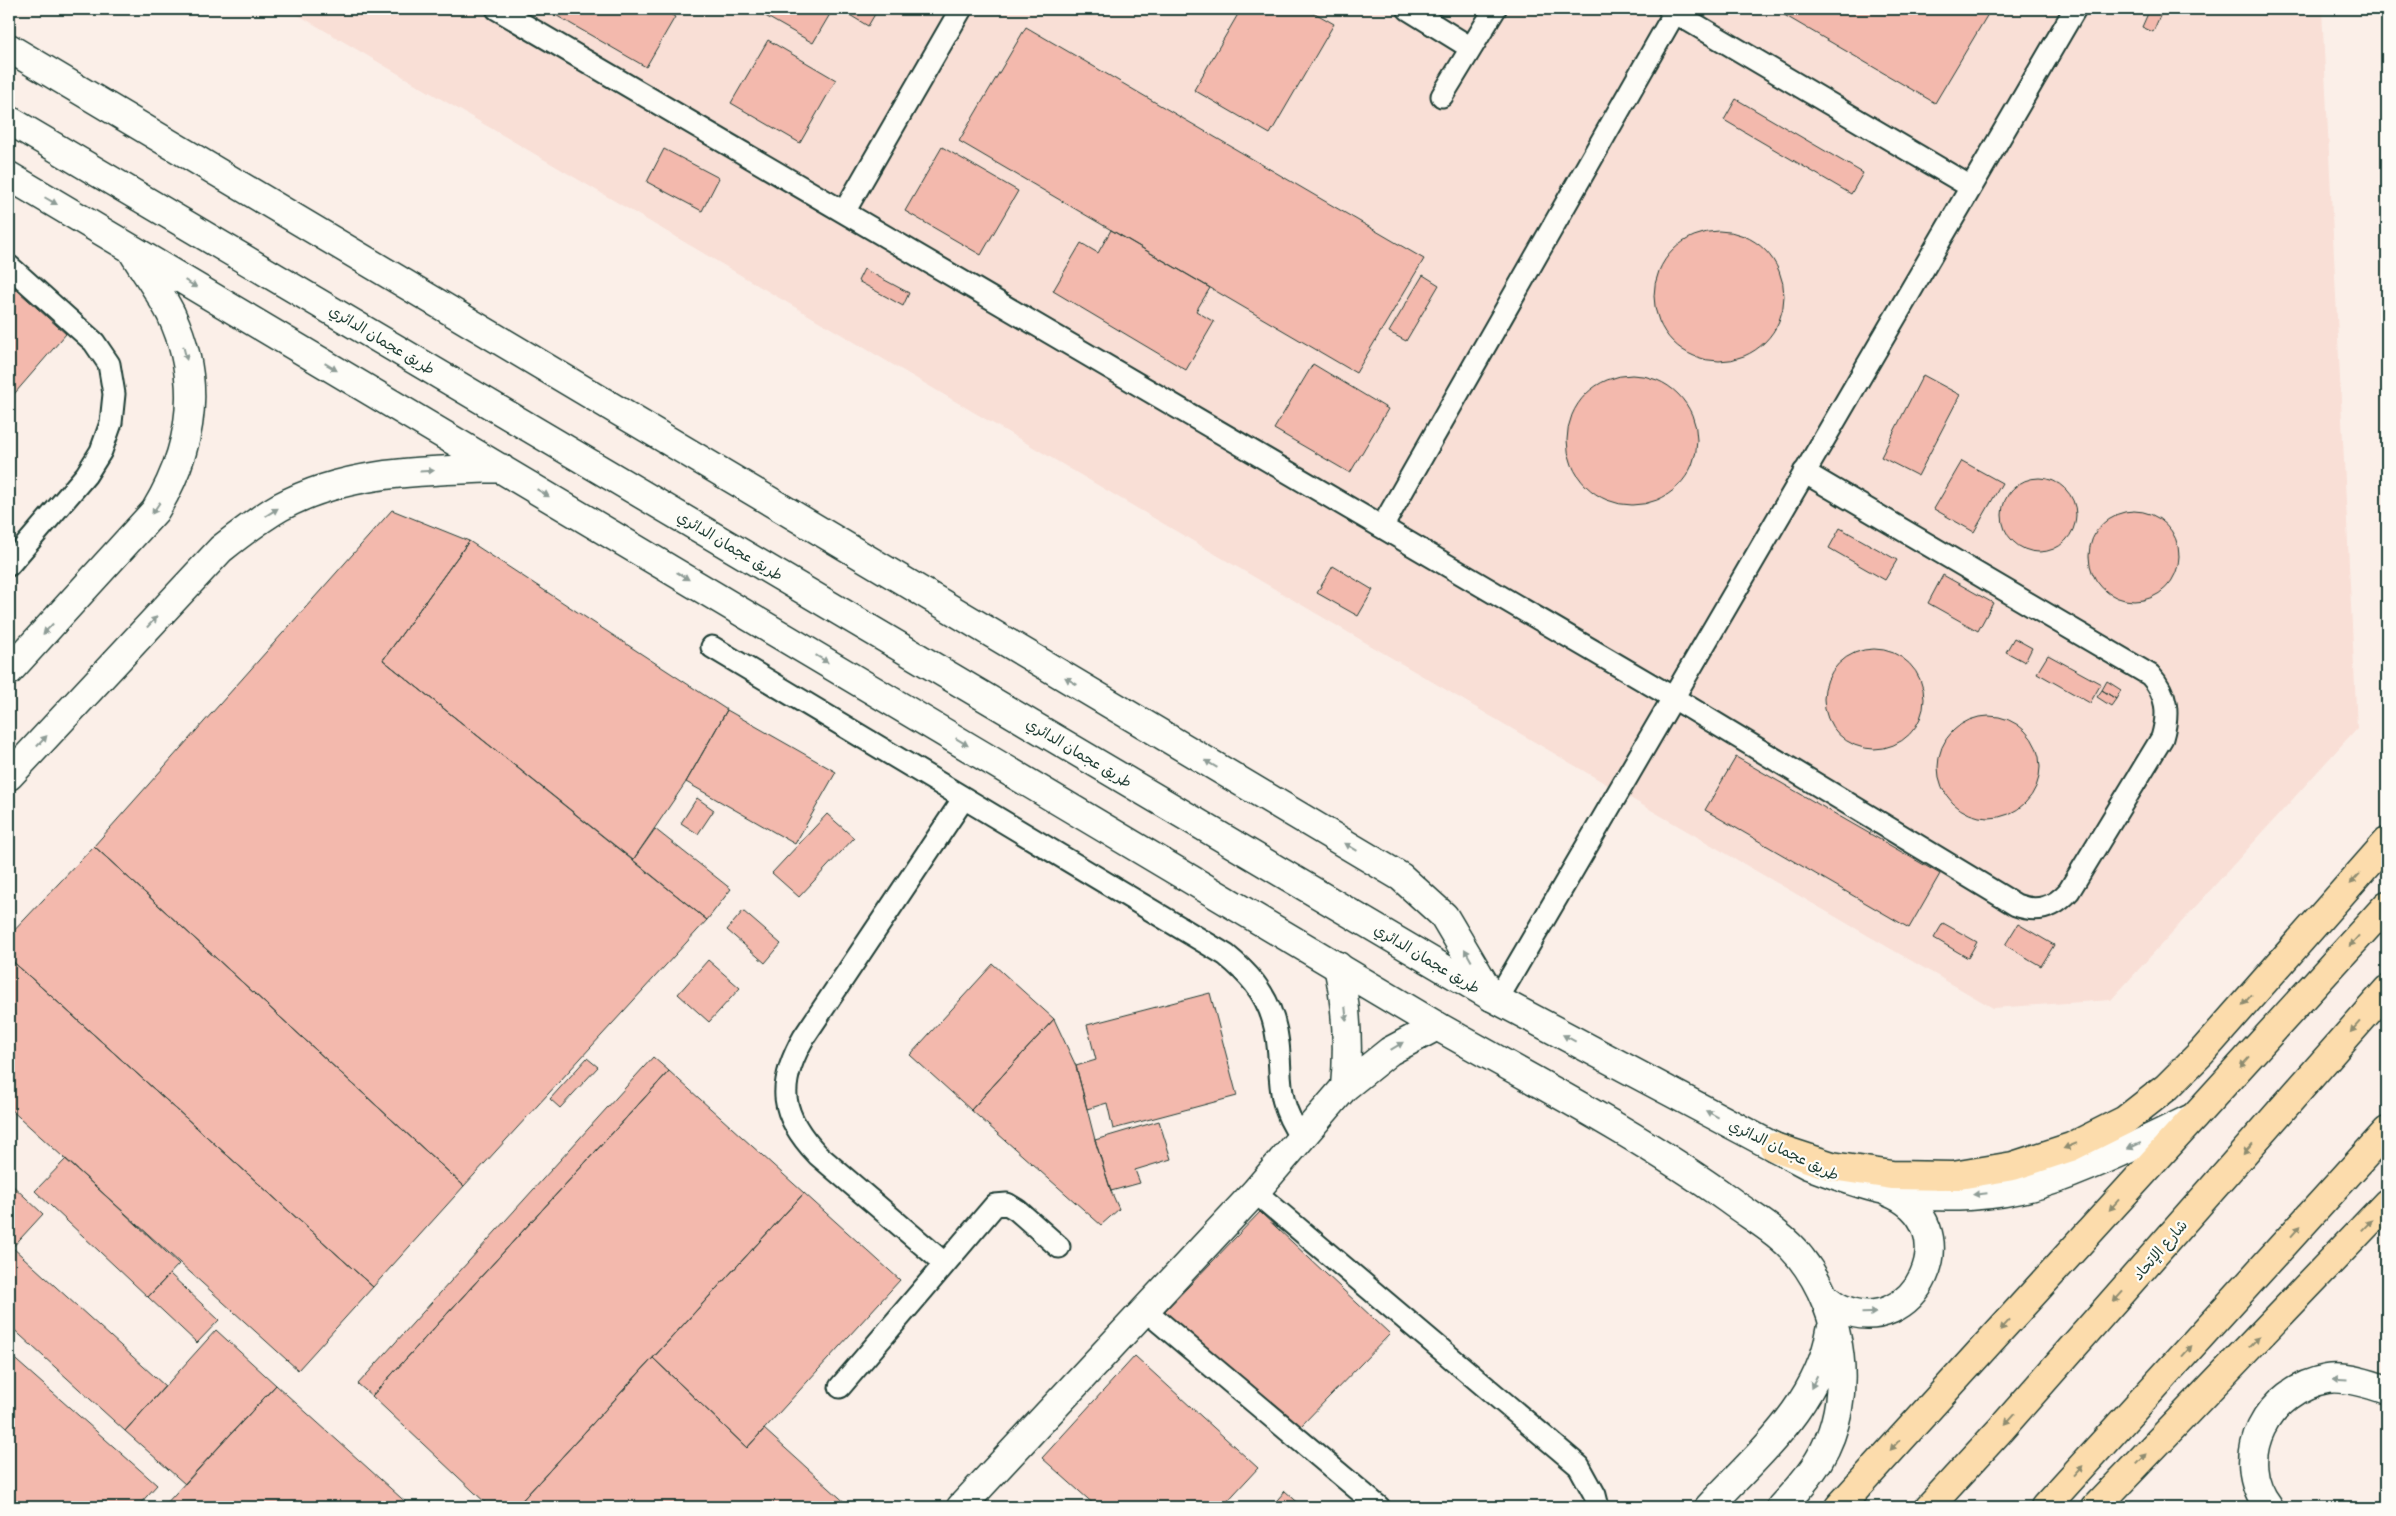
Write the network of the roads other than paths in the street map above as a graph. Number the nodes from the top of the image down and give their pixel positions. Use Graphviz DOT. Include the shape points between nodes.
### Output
graph roads {
  1 [pos="497,9"];
  2 [pos="961,9"];
  3 [pos="1408,9"];
  4 [pos="1495,9"];
  5 [pos="2075,9"];
  6 [pos="1672,10"];
  7 [pos="9,48"];
  8 [pos="1472,48"];
  9 [pos="1442,96"];
  10 [pos="9,120"];
  11 [pos="9,176"];
  12 [pos="1971,187"];
  13 [pos="844,212"];
  14 [pos="131,248"];
  15 [pos="9,266"];
  16 [pos="501,468"];
  17 [pos="1804,472"];
  18 [pos="1382,527"];
  19 [pos="9,565"];
  20 [pos="712,647"];
  21 [pos="9,670"];
  22 [pos="1672,697"];
  23 [pos="9,776"];
  24 [pos="964,798"];
  25 [pos="2387,842"];
  26 [pos="2387,905"];
  27 [pos="1338,966"];
  28 [pos="2387,990"];
  29 [pos="1495,999"];
  30 [pos="1437,1026"];
  31 [pos="1345,1086"];
  32 [pos="2194,1118"];
  33 [pos="2387,1131"];
  34 [pos="1301,1137"];
  35 [pos="1774,1147"];
  36 [pos="1882,1189"];
  37 [pos="1255,1192"];
  38 [pos="2387,1203"];
  39 [pos="1059,1247"];
  40 [pos="944,1263"];
  41 [pos="1828,1308"];
  42 [pos="1144,1310"];
  43 [pos="840,1387"];
  44 [pos="2387,1390"];
  45 [pos="961,1507"];
  46 [pos="1379,1507"];
  47 [pos="1598,1507"];
  48 [pos="1709,1507"];
  49 [pos="1781,1507"];
  50 [pos="1839,1507"];
  51 [pos="1929,1507"];
  52 [pos="2045,1507"];
  53 [pos="2096,1507"];
  54 [pos="2269,1507"];
  1 -- 13 [label="lane"];
  2 -- 13 [label="lane"];
  3 -- 8 [label="lane"];
  4 -- 8 [label="lane"];
  5 -- 12 [label="lane"];
  6 -- 12 [label="lane"];
  6 -- 18 [label="lane"];
  29 -- 7 [label="main road, one-way" via="1444,916 1401,877"];
  8 -- 9 [label="lane"];
  10 -- 29 [label="main road, طريق عجمان الدائري"];
  11 -- 14 [label="main road, one-way"];
  12 -- 17 [label="lane"];
  13 -- 18 [label="lane"];
  14 -- 16 [label="main road, one-way"];
  14 -- 21 [label="main road, one-way" via="170,313 182,340 189,369 191,399 182,457 171,485 155,511"];
  15 -- 19 [label="lane" via="94,342 109,364 114,394 111,423 101,451 86,475"];
  23 -- 16 [label="main road, one-way" via="195,575 250,526 281,507 350,481 387,474"];
  16 -- 27 [label="main road, one-way"];
  17 -- 22 [label="lane"];
  17 -- 22 [label="lane" via="2150,675 2158,685 2167,708 2162,738 2069,891 2051,906 2027,910"];
  18 -- 22 [label="lane"];
  20 -- 24 [label="lane"];
  22 -- 29 [label="lane"];
  24 -- 34 [label="lane" via="1226,955 1242,968 1267,1002 1274,1021 1280,1092 1291,1124"];
  24 -- 40 [label="lane" via="804,1037 791,1060 786,1086 789,1112 800,1136"];
  25 -- 35 [label="main road, one-way" via="2202,1052 2125,1120 2070,1147 2013,1166 1953,1176 1892,1175 1832,1166"];
  26 -- 32 [label="main road, one-way"];
  27 -- 30 [label="main road"];
  27 -- 31 [label="main road, one-way" via="1348,1026"];
  28 -- 51 [label="main road, شارع الإتحاد, one-way" via="2014,1415"];
  35 -- 29 [label="main road, طريق عجمان الدائري, one-way"];
  31 -- 30 [label="main road, one-way" via="1390,1051"];
  30 -- 41 [label="main road" via="1613,1124 1685,1169 1782,1238 1800,1256"];
  31 -- 34 [label="main road"];
  32 -- 36 [label="main road, طريق عجمان الدائري, one-way" via="2054,1180 1966,1196"];
  32 -- 50 [label="main road, one-way"];
  52 -- 33 [label="main road, one-way"];
  34 -- 37 [label="main road"];
  35 -- 36 [label="main road, طريق عجمان الدائري" via="1808,1165"];
  41 -- 36 [label="main road, one-way" via="1859,1313 1896,1307 1912,1296 1923,1280 1930,1262 1925,1224 1915,1208 1900,1196"];
  37 -- 42 [label="main road"];
  37 -- 47 [label="lane" via="1579,1466 1595,1494"];
  53 -- 38 [label="main road, one-way"];
  39 -- 40 [label="lane" via="1007,1204 995,1206"];
  40 -- 43 [label="lane"];
  41 -- 48 [label="main road, one-way" via="1822,1364 1813,1386 1800,1406"];
  41 -- 49 [label="main road" via="1838,1342 1840,1366 1836,1413 1820,1459"];
  42 -- 45 [label="main road"];
  42 -- 46 [label="lane"];
  44 -- 54 [label="main road, one-way" via="2349,1380 2330,1379 2310,1383 2276,1404 2256,1440 2254,1461 2257,1482"];
}
